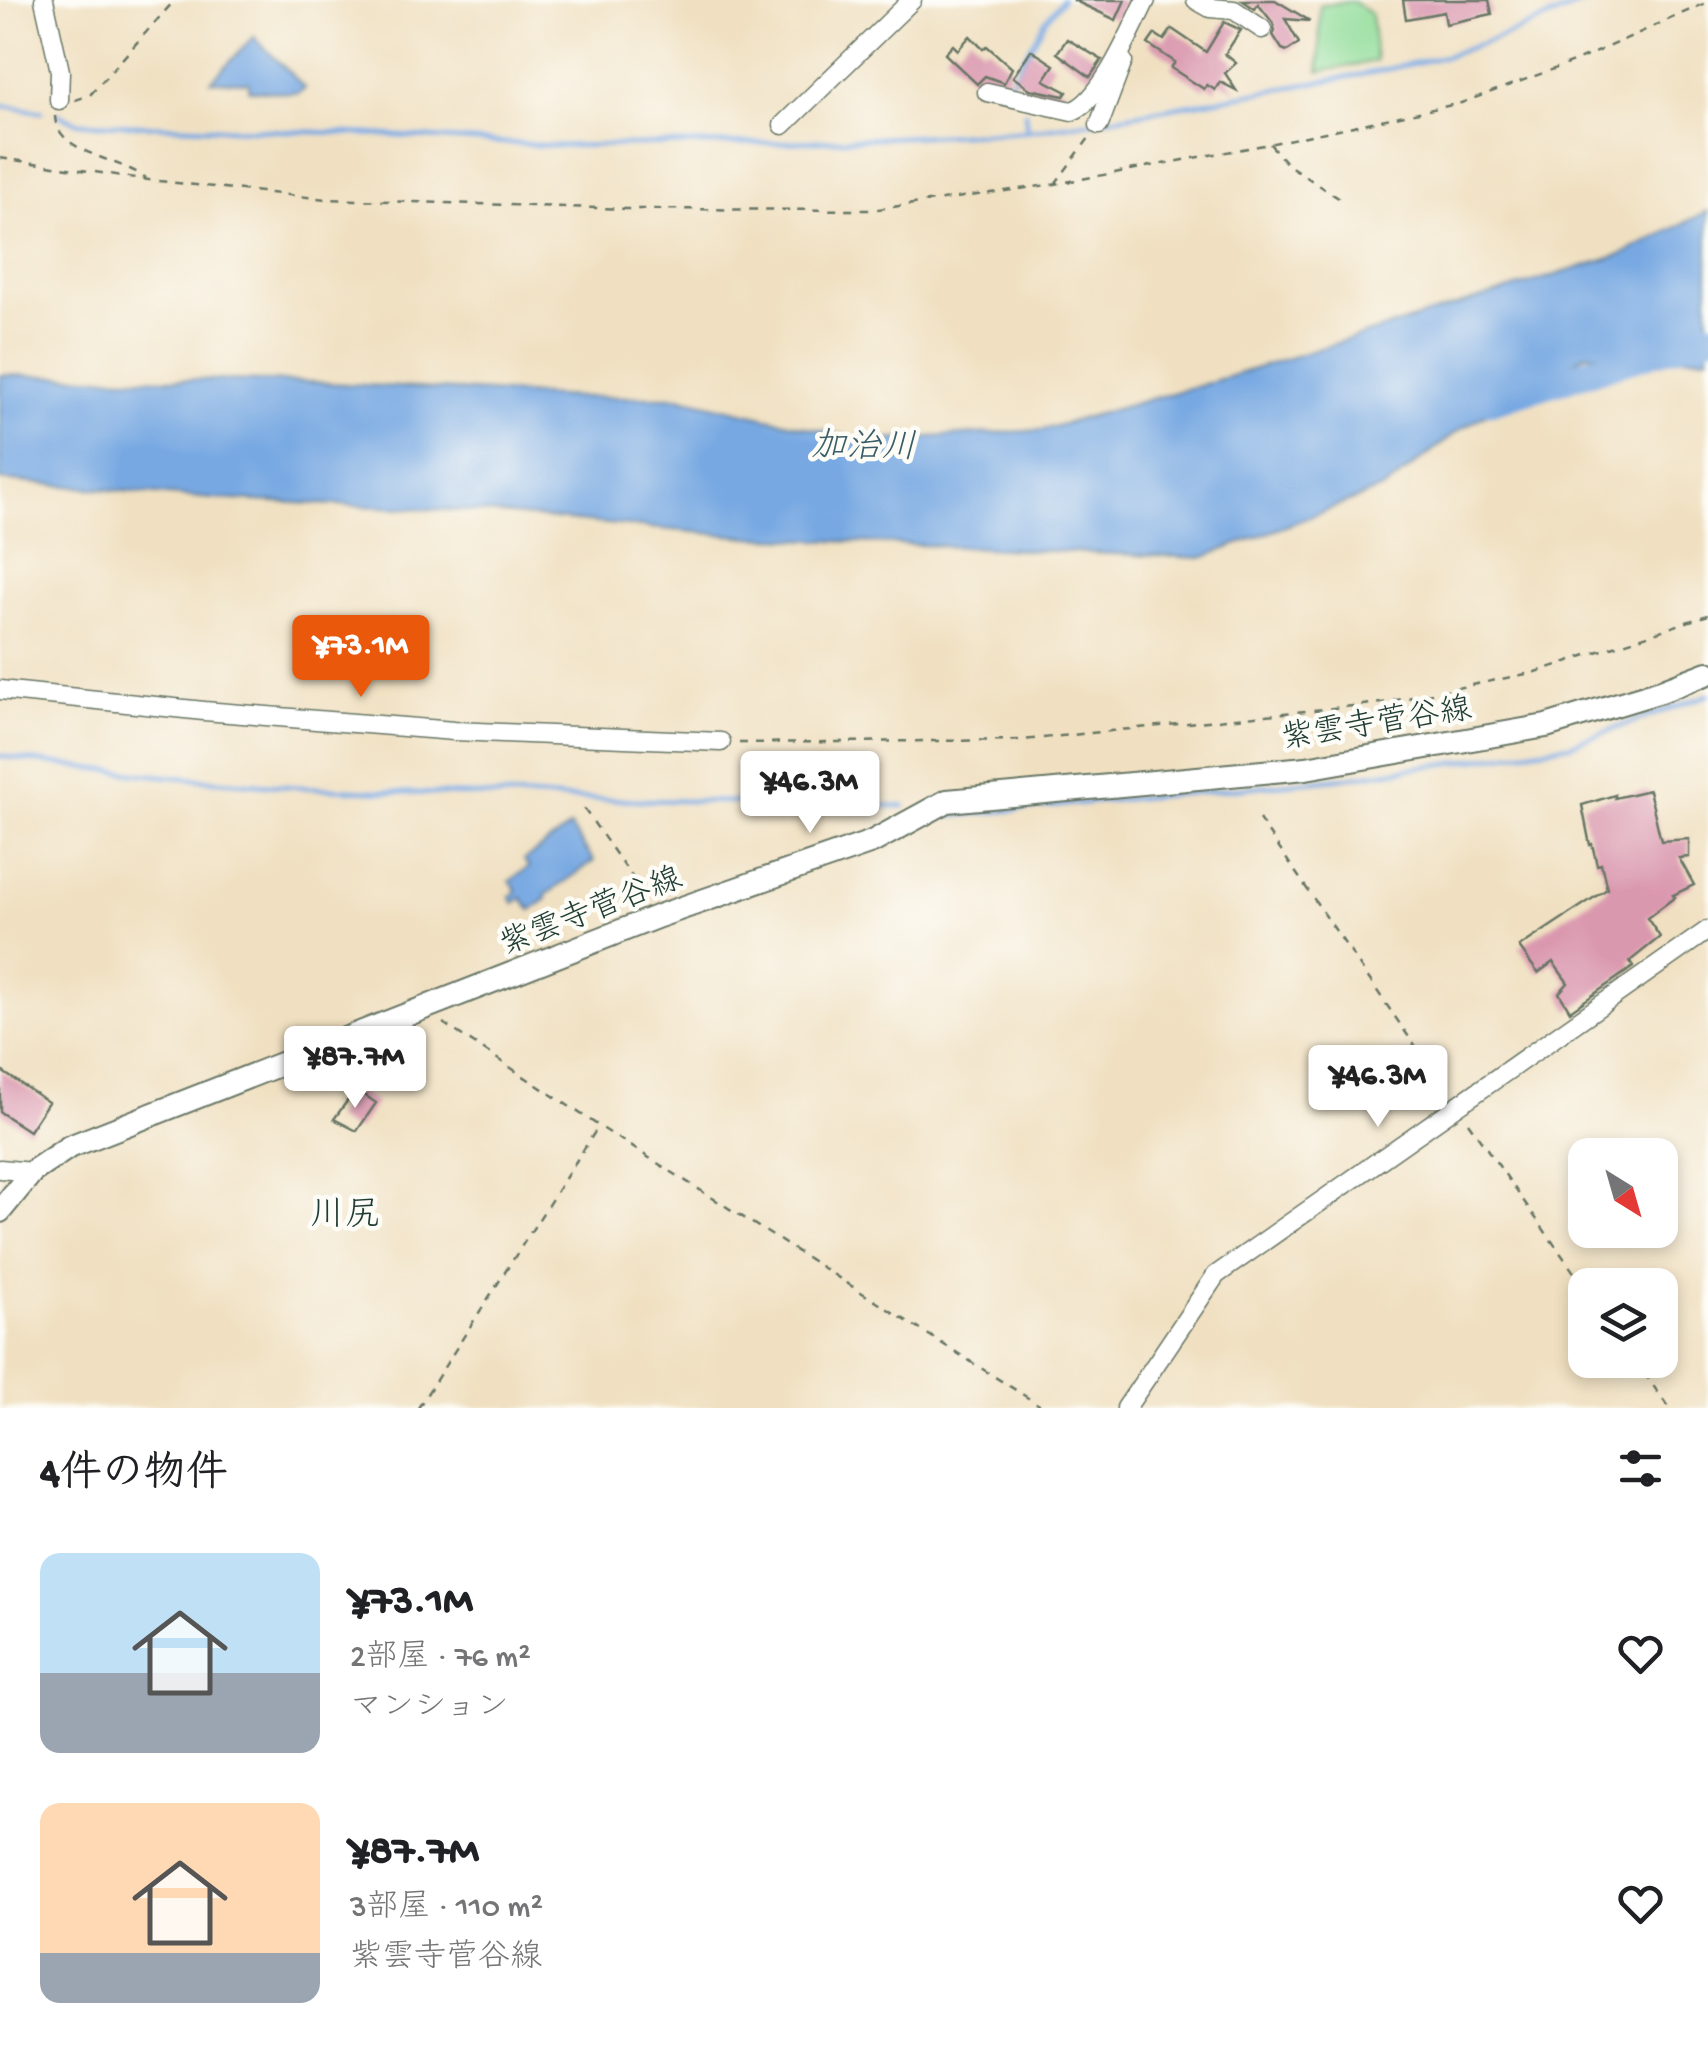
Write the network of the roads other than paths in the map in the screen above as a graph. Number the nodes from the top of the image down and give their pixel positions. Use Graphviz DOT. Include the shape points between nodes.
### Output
graph roads {
  1 [pos="44,0"];
  2 [pos="912,0"];
  3 [pos="1146,0"];
  4 [pos="1196,0"];
  5 [pos="1262,28"];
  6 [pos="1126,41"];
  7 [pos="987,92"];
  8 [pos="57,107"];
  9 [pos="1101,119"];
  10 [pos="783,125"];
  11 [pos="1708,674"];
  12 [pos="0,690"];
  13 [pos="720,742"];
  14 [pos="1708,930"];
  15 [pos="0,1170"];
  16 [pos="32,1172"];
  17 [pos="0,1212"];
  18 [pos="1126,1408"];
  1 -- 8 [label="street" via="60,71"];
  2 -- 10 [label="street"];
  3 -- 6 [label="street"];
  4 -- 5 [label="street" via="1234,10"];
  6 -- 7 [label="street" via="1082,108"];
  6 -- 9 [label="street"];
  11 -- 16 [label="main road, 紫雲寺菅谷線" via="1546,726 1306,768 948,801 872,842 659,916 69,1147"];
  12 -- 13 [label="street" via="454,731"];
  14 -- 18 [label="street" via="1216,1275"];
  15 -- 16 [label="street"];
  16 -- 17 [label="main road, 紫雲寺菅谷線"];
}
